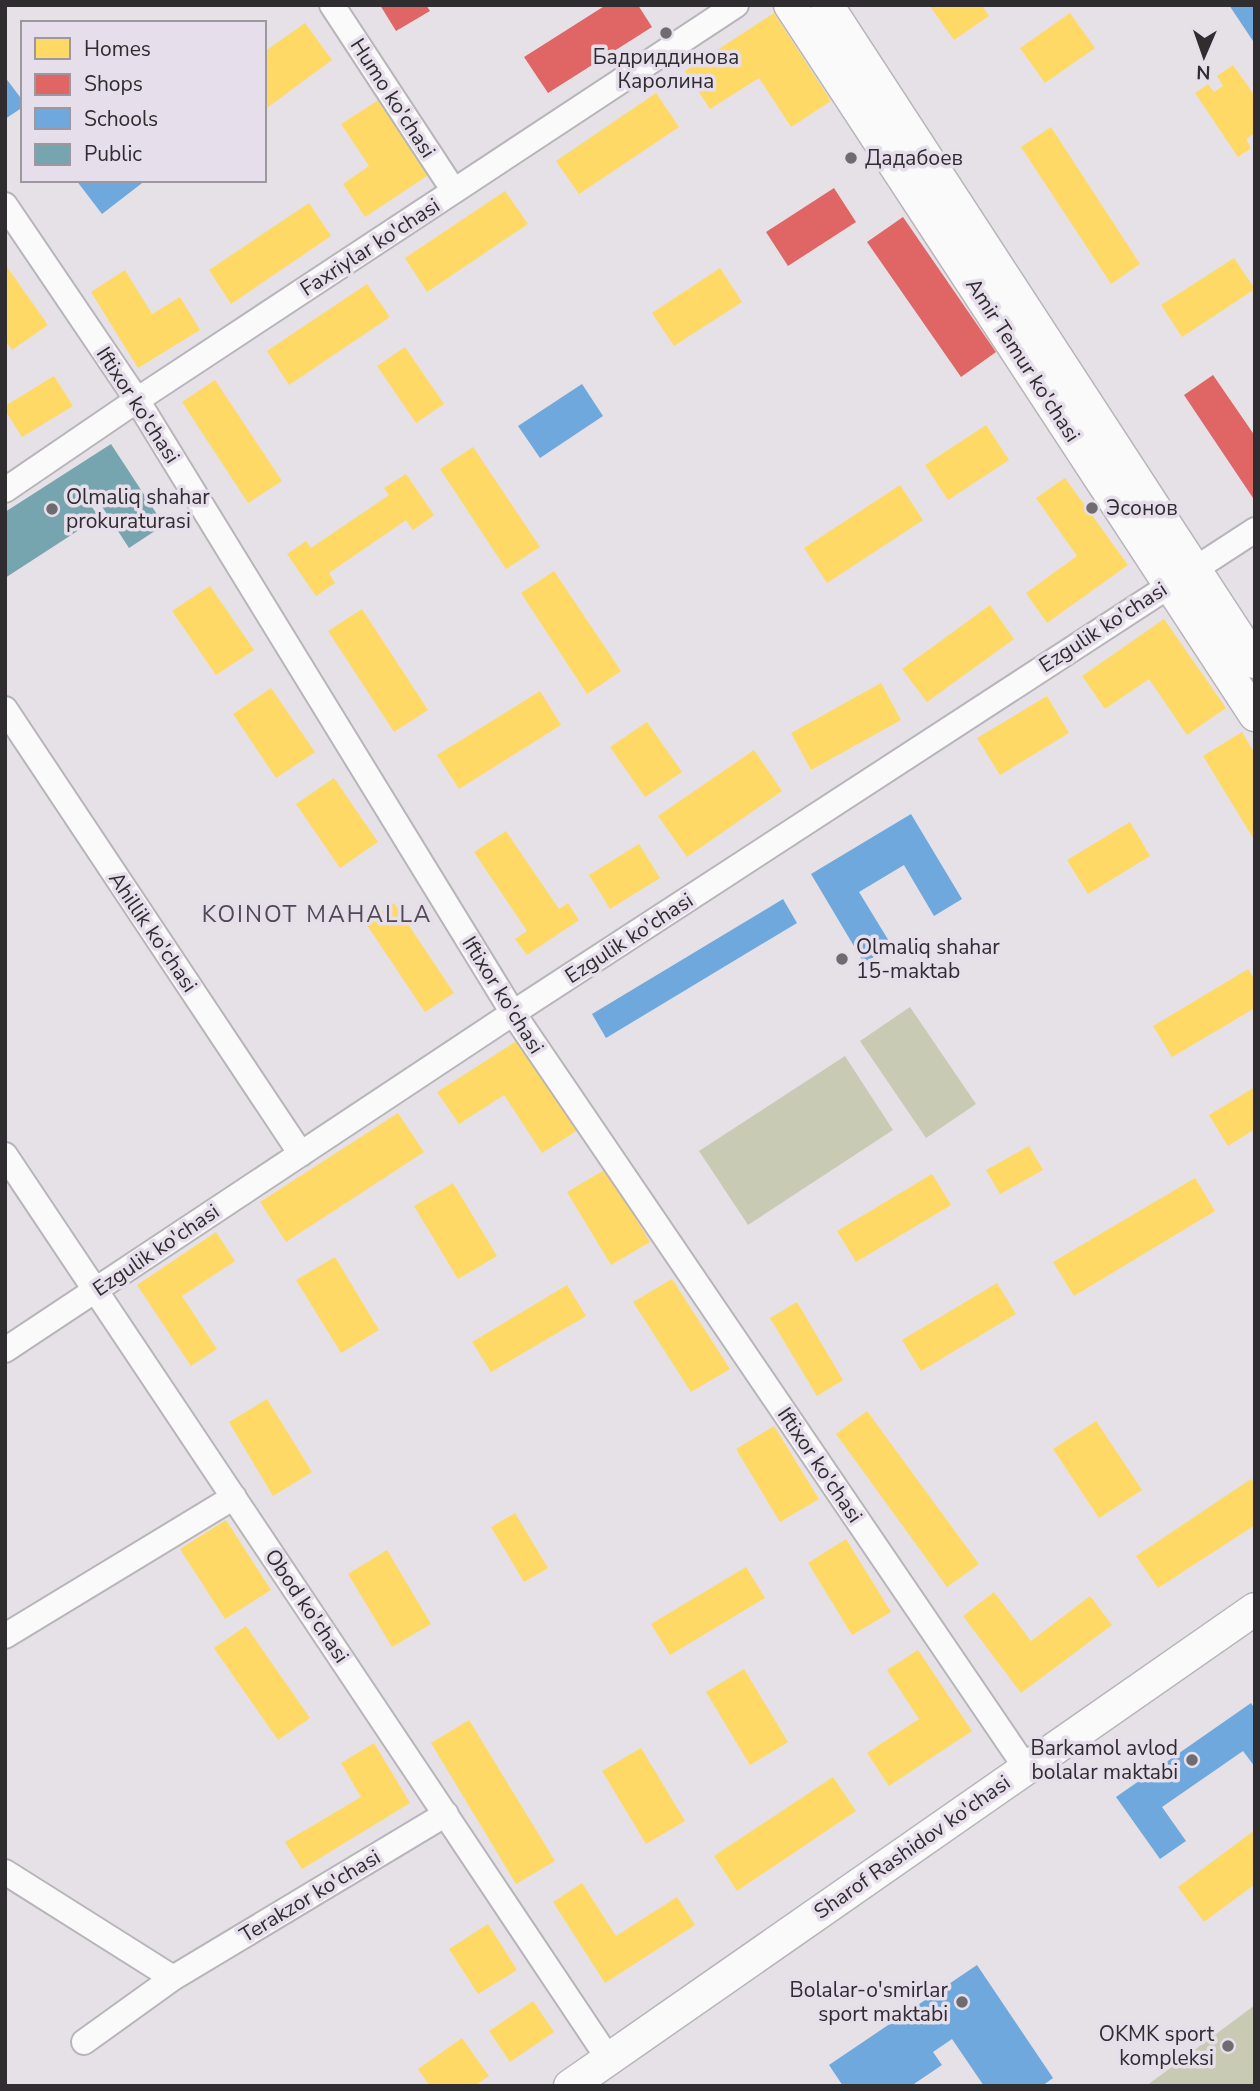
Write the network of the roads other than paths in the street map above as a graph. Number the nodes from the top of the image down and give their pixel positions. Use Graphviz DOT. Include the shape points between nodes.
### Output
graph roads {
  1 [pos="332,5"];
  2 [pos="736,5"];
  3 [pos="790,5"];
  4 [pos="828,5"];
  5 [pos="454,191"];
  6 [pos="5,205"];
  7 [pos="137,400"];
  8 [pos="5,490"];
  9 [pos="1255,530"];
  10 [pos="1182,576"];
  11 [pos="1255,662"];
  12 [pos="5,709"];
  13 [pos="1255,715"];
  14 [pos="513,1013"];
  15 [pos="302,1154"];
  16 [pos="5,1155"];
  17 [pos="95,1291"];
  18 [pos="5,1350"];
  19 [pos="234,1497"];
  20 [pos="1255,1609"];
  21 [pos="5,1636"];
  22 [pos="1026,1768"];
  23 [pos="446,1814"];
  24 [pos="5,1872"];
  25 [pos="173,1978"];
  26 [pos="84,2042"];
  27 [pos="608,2058"];
  28 [pos="570,2086"];
  1 -- 5 [label="street, Humo ko'chasi"];
  2 -- 5 [label="street, Faxriylar ko'chasi"];
  3 -- 10 [label="main road, Amir Temur ko'chasi"];
  4 -- 10 [label="main road, Amir Temur ko'chasi"];
  5 -- 7 [label="street, Faxriylar ko'chasi"];
  6 -- 7 [label="street, Iftixor ko'chasi"];
  7 -- 8 [label="street, Faxriylar ko'chasi"];
  7 -- 14 [label="street, Iftixor ko'chasi"];
  9 -- 10 [label="street, Ezgulik ko'chasi"];
  10 -- 11 [label="main road, Amir Temur ko'chasi"];
  10 -- 13 [label="main road, Amir Temur ko'chasi"];
  10 -- 14 [label="street, Ezgulik ko'chasi"];
  12 -- 15 [label="street, Ahillik ko'chasi"];
  14 -- 15 [label="street, Ezgulik ko'chasi"];
  14 -- 22 [label="street, Iftixor ko'chasi"];
  15 -- 17 [label="street, Ezgulik ko'chasi"];
  16 -- 17 [label="street, Obod ko'chasi"];
  17 -- 18 [label="street, Ezgulik ko'chasi"];
  17 -- 19 [label="street, Obod ko'chasi"];
  19 -- 21 [label="street"];
  19 -- 23 [label="street, Obod ko'chasi"];
  20 -- 22 [label="main road, Sharof Rashidov ko'chasi"];
  22 -- 27 [label="main road, Sharof Rashidov ko'chasi"];
  23 -- 25 [label="street, Terakzor ko'chasi"];
  23 -- 27 [label="street, Obod ko'chasi"];
  24 -- 25 [label="street"];
  25 -- 26 [label="street, Terakzor ko'chasi"];
  27 -- 28 [label="main road, Sharof Rashidov ko'chasi"];
}
